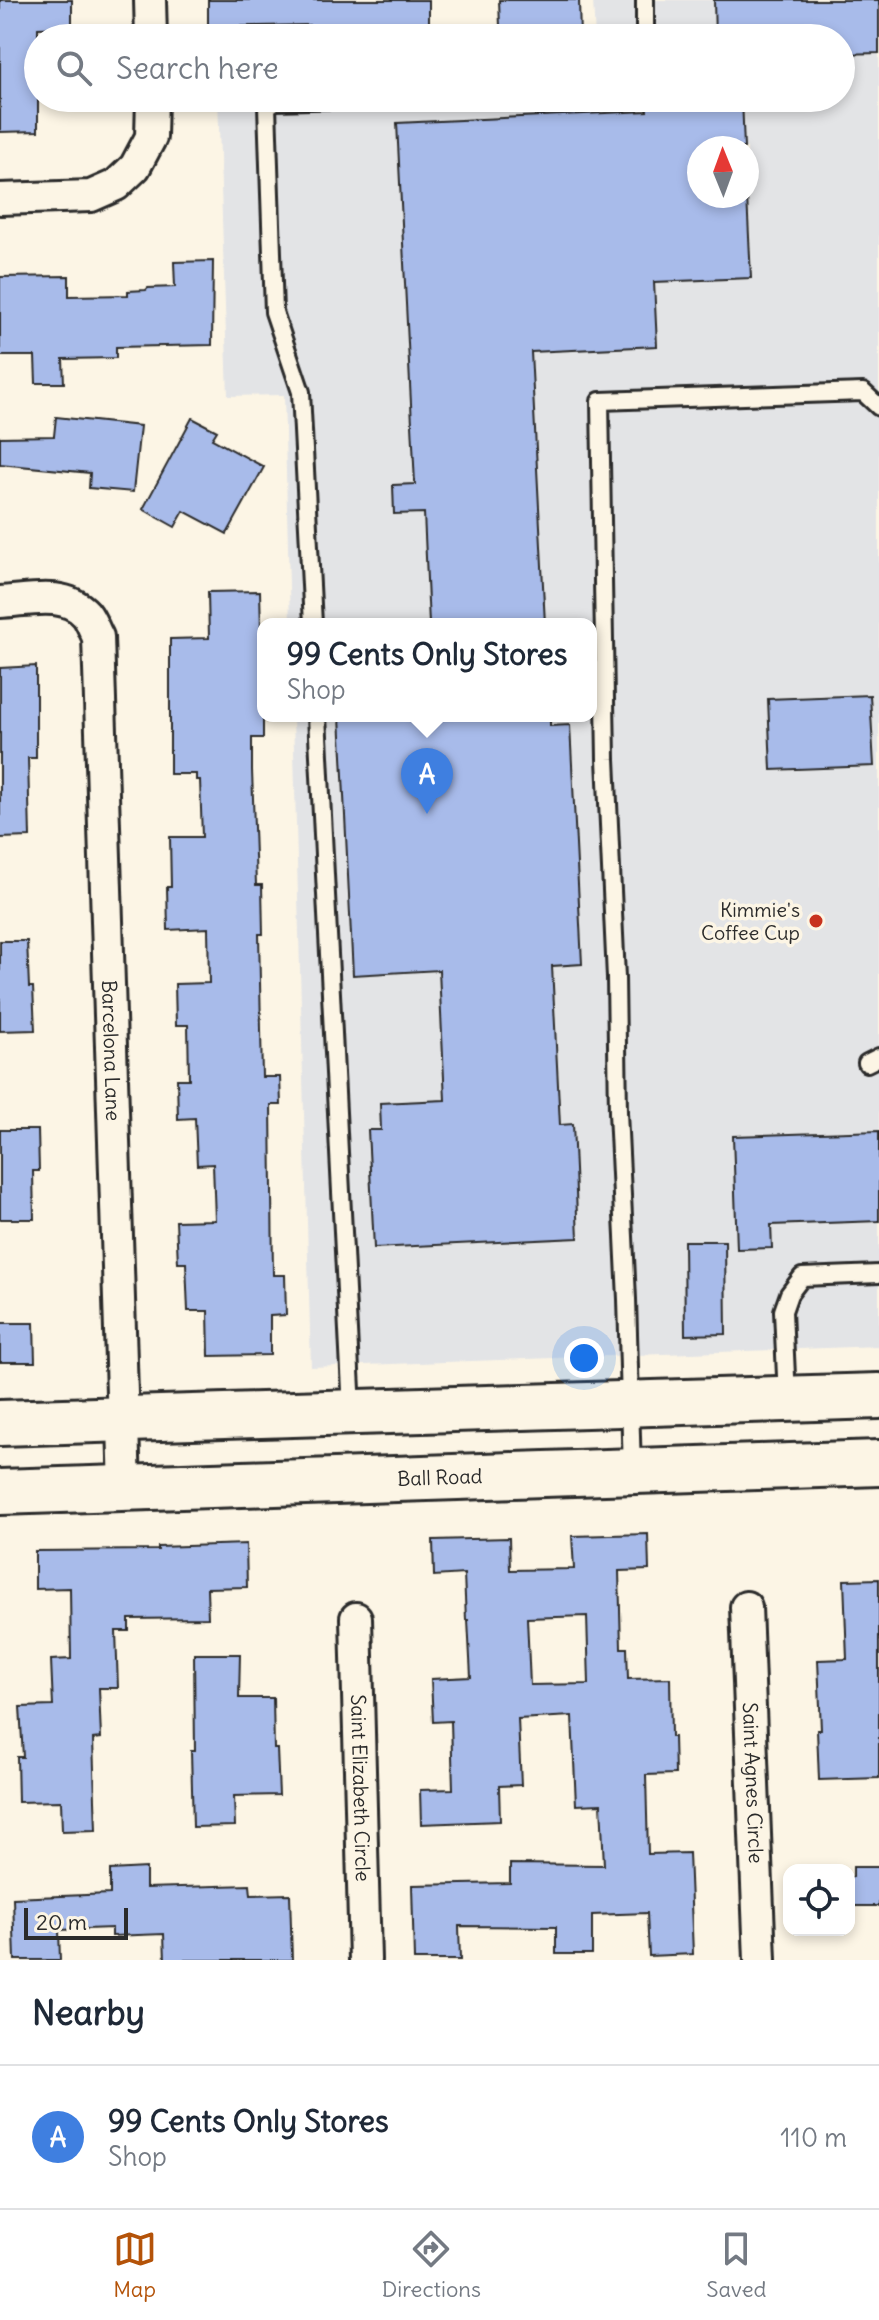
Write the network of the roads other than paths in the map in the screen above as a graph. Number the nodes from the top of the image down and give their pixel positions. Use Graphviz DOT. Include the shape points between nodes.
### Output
graph roads {
  1 [pos="150,0"];
  2 [pos="645,0"];
  3 [pos="151,24"];
  4 [pos="645,24"];
  5 [pos="152,112"];
  6 [pos="267,112"];
  7 [pos="0,199"];
  8 [pos="879,407"];
  9 [pos="0,602"];
  10 [pos="313,618"];
  11 [pos="317,722"];
  12 [pos="879,1274"];
  13 [pos="879,1396"];
  14 [pos="787,1400"];
  15 [pos="630,1404"];
  16 [pos="352,1412"];
  17 [pos="124,1419"];
  18 [pos="0,1423"];
  19 [pos="879,1463"];
  20 [pos="632,1473"];
  21 [pos="125,1488"];
  22 [pos="0,1492"];
  23 [pos="746,1607"];
  24 [pos="356,1618"];
  25 [pos="365,1960"];
  26 [pos="760,1960"];
  1 -- 3 [label="street"];
  2 -- 4 [label="lane"];
  5 -- 7 [label="street" via="151,137 135,167 116,185 91,196"];
  6 -- 10 [label="lane" via="274,312 301,392"];
  8 -- 15 [label="lane" via="863,392 600,401 606,759"];
  9 -- 17 [label="street, Barcelona Lane" via="68,601 87,615 98,637"];
  11 -- 16 [label="lane"];
  12 -- 14 [label="lane" via="802,1277 789,1294 783,1311"];
  13 -- 14 [label="main road"];
  14 -- 15 [label="main road"];
  15 -- 16 [label="main road"];
  15 -- 20 [label="lane"];
  16 -- 17 [label="main road"];
  17 -- 18 [label="main road"];
  17 -- 21 [label="street, Barcelona Lane"];
  19 -- 20 [label="main road, Ball Road"];
  20 -- 21 [label="main road, Ball Road"];
  21 -- 22 [label="main road, Ball Road"];
  23 -- 26 [label="street, Saint Agnes Circle"];
  24 -- 25 [label="street, Saint Elizabeth Circle"];
}
